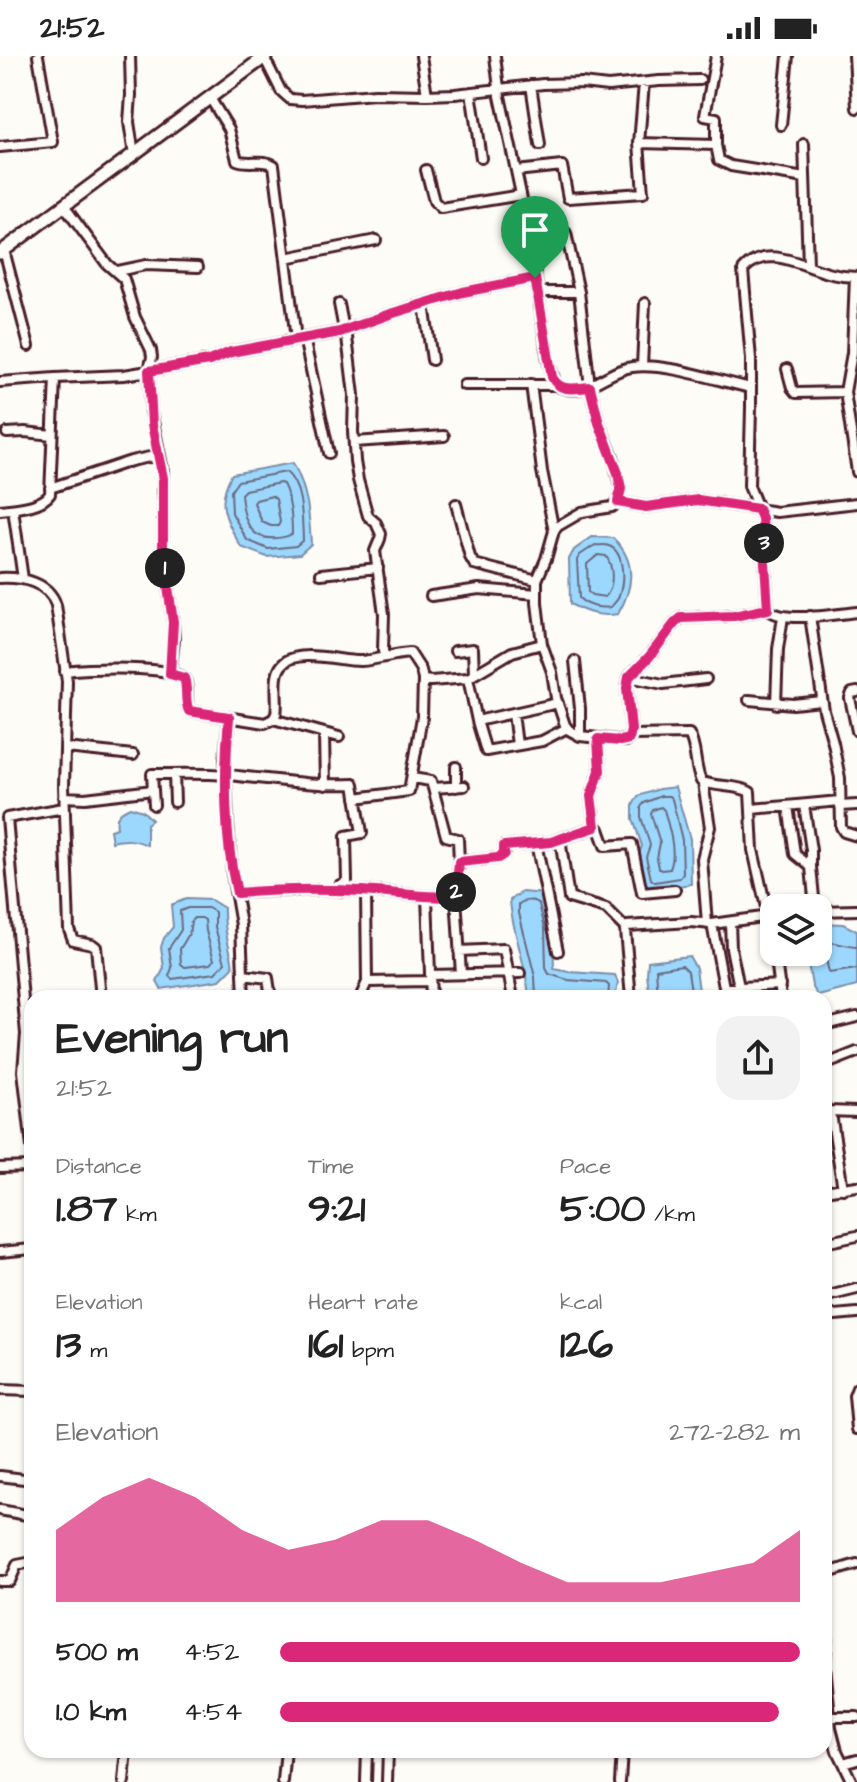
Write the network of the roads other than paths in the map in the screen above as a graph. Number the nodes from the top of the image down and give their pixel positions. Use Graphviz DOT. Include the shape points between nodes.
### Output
graph roads {
  1 [pos="38,56"];
  2 [pos="130,56"];
  3 [pos="421,56"];
  4 [pos="495,56"];
  5 [pos="716,56"];
  6 [pos="788,56"];
  7 [pos="854,56"];
  8 [pos="265,57"];
  9 [pos="700,80"];
  10 [pos="644,83"];
  11 [pos="531,85"];
  12 [pos="499,90"];
  13 [pos="471,92"];
  14 [pos="427,95"];
  15 [pos="210,98"];
  16 [pos="857,108"];
  17 [pos="781,125"];
  18 [pos="639,143"];
  19 [pos="804,144"];
  20 [pos="540,145"];
  21 [pos="716,145"];
  22 [pos="0,147"];
  23 [pos="134,155"];
  24 [pos="481,158"];
  25 [pos="426,170"];
  26 [pos="516,171"];
  27 [pos="805,178"];
  28 [pos="521,195"];
  29 [pos="64,206"];
  30 [pos="566,233"];
  31 [pos="376,240"];
  32 [pos="2,251"];
  33 [pos="286,258"];
  34 [pos="808,265"];
  35 [pos="198,267"];
  36 [pos="117,271"];
  37 [pos="856,277"];
  38 [pos="535,278"];
  39 [pos="538,292"];
  40 [pos="579,292"];
  41 [pos="645,303"];
  42 [pos="339,304"];
  43 [pos="424,304"];
  44 [pos="345,330"];
  45 [pos="300,338"];
  46 [pos="29,346"];
  47 [pos="432,360"];
  48 [pos="642,366"];
  49 [pos="787,369"];
  50 [pos="149,371"];
  51 [pos="55,378"];
  52 [pos="0,382"];
  53 [pos="531,384"];
  54 [pos="464,385"];
  55 [pos="556,385"];
  56 [pos="590,387"];
  57 [pos="751,388"];
  58 [pos="845,392"];
  59 [pos="7,433"];
  60 [pos="52,435"];
  61 [pos="444,436"];
  62 [pos="354,442"];
  63 [pos="329,453"];
  64 [pos="856,453"];
  65 [pos="159,455"];
  66 [pos="857,472"];
  67 [pos="50,488"];
  68 [pos="618,502"];
  69 [pos="857,503"];
  70 [pos="456,504"];
  71 [pos="13,509"];
  72 [pos="758,509"];
  73 [pos="0,510"];
  74 [pos="554,531"];
  75 [pos="378,568"];
  76 [pos="321,574"];
  77 [pos="0,578"];
  78 [pos="23,579"];
  79 [pos="537,580"];
  80 [pos="537,594"];
  81 [pos="431,596"];
  82 [pos="768,609"];
  83 [pos="857,612"];
  84 [pos="810,616"];
  85 [pos="783,617"];
  86 [pos="542,644"];
  87 [pos="455,651"];
  88 [pos="385,656"];
  89 [pos="575,661"];
  90 [pos="65,671"];
  91 [pos="170,674"];
  92 [pos="471,676"];
  93 [pos="629,677"];
  94 [pos="706,679"];
  95 [pos="423,680"];
  96 [pos="857,692"];
  97 [pos="749,700"];
  98 [pos="822,701"];
  99 [pos="558,703"];
  100 [pos="776,704"];
  101 [pos="513,713"];
  102 [pos="229,717"];
  103 [pos="273,719"];
  104 [pos="477,721"];
  105 [pos="567,728"];
  106 [pos="857,731"];
  107 [pos="324,734"];
  108 [pos="631,735"];
  109 [pos="580,736"];
  110 [pos="339,737"];
  111 [pos="598,739"];
  112 [pos="517,745"];
  113 [pos="66,748"];
  114 [pos="133,755"];
  115 [pos="456,767"];
  116 [pos="174,774"];
  117 [pos="226,775"];
  118 [pos="412,778"];
  119 [pos="703,783"];
  120 [pos="325,785"];
  121 [pos="433,788"];
  122 [pos="153,790"];
  123 [pos="64,797"];
  124 [pos="356,798"];
  125 [pos="175,802"];
  126 [pos="840,804"];
  127 [pos="154,805"];
  128 [pos="804,805"];
  129 [pos="857,805"];
  130 [pos="788,806"];
  131 [pos="64,808"];
  132 [pos="752,809"];
  133 [pos="595,827"];
  134 [pos="5,829"];
  135 [pos="857,836"];
  136 [pos="560,839"];
  137 [pos="536,843"];
  138 [pos="459,862"];
  139 [pos="811,867"];
  140 [pos="675,890"];
  141 [pos="341,891"];
  142 [pos="366,892"];
  143 [pos="237,893"];
  144 [pos="765,894"];
  145 [pos="815,894"];
  146 [pos="427,897"];
  147 [pos="456,897"];
  148 [pos="832,910"];
  149 [pos="857,911"];
  150 [pos="760,918"];
  151 [pos="730,922"];
  152 [pos="709,924"];
  153 [pos="625,928"];
  154 [pos="459,951"];
  155 [pos="558,951"];
  156 [pos="777,966"];
  157 [pos="508,973"];
  158 [pos="520,973"];
  159 [pos="461,974"];
  160 [pos="243,975"];
  161 [pos="430,978"];
  162 [pos="367,982"];
  163 [pos="780,985"];
  164 [pos="739,987"];
  165 [pos="100,990"];
  166 [pos="244,990"];
  167 [pos="270,990"];
  168 [pos="364,990"];
  169 [pos="431,990"];
  170 [pos="511,990"];
  171 [pos="630,990"];
  172 [pos="724,990"];
  173 [pos="732,990"];
  174 [pos="780,990"];
  175 [pos="24,1011"];
  176 [pos="857,1017"];
  177 [pos="832,1023"];
  178 [pos="857,1052"];
  179 [pos="24,1059"];
  180 [pos="832,1062"];
  181 [pos="24,1079"];
  182 [pos="832,1109"];
  183 [pos="857,1112"];
  184 [pos="832,1144"];
  185 [pos="24,1167"];
  186 [pos="0,1168"];
  187 [pos="857,1186"];
  188 [pos="843,1189"];
  189 [pos="832,1190"];
  190 [pos="857,1236"];
  191 [pos="832,1241"];
  192 [pos="24,1250"];
  193 [pos="0,1252"];
  194 [pos="856,1289"];
  195 [pos="832,1295"];
  196 [pos="857,1300"];
  197 [pos="857,1313"];
  198 [pos="832,1315"];
  199 [pos="857,1388"];
  200 [pos="0,1390"];
  201 [pos="24,1391"];
  202 [pos="856,1406"];
  203 [pos="857,1429"];
  204 [pos="0,1476"];
  205 [pos="24,1479"];
  206 [pos="0,1510"];
  207 [pos="24,1514"];
  208 [pos="24,1564"];
  209 [pos="857,1564"];
  210 [pos="832,1572"];
  211 [pos="0,1581"];
  212 [pos="832,1717"];
  213 [pos="857,1717"];
  214 [pos="832,1733"];
  215 [pos="126,1758"];
  216 [pos="285,1758"];
  217 [pos="367,1758"];
  218 [pos="388,1758"];
  219 [pos="622,1758"];
  220 [pos="857,1759"];
  221 [pos="843,1763"];
  222 [pos="124,1782"];
  223 [pos="283,1782"];
  224 [pos="366,1782"];
  225 [pos="387,1782"];
  226 [pos="620,1782"];
  227 [pos="852,1782"];
  1 -- 22 [label="street" via="53,142"];
  2 -- 23 [label="street"];
  3 -- 14 [label="street"];
  4 -- 12 [label="street"];
  5 -- 21 [label="street" via="705,116 716,118"];
  6 -- 17 [label="street"];
  7 -- 16 [label="street"];
  8 -- 14 [label="street" via="290,99"];
  8 -- 15 [label="main road"];
  9 -- 10 [label="street"];
  10 -- 11 [label="street"];
  10 -- 18 [label="street"];
  11 -- 12 [label="street"];
  11 -- 20 [label="street"];
  12 -- 13 [label="street"];
  12 -- 26 [label="street"];
  13 -- 14 [label="street"];
  13 -- 24 [label="street"];
  15 -- 23 [label="main road"];
  15 -- 33 [label="street" via="229,129 237,160 274,165"];
  18 -- 21 [label="street"];
  18 -- 26 [label="street" via="643,193 568,198 562,166"];
  19 -- 27 [label="street"];
  21 -- 27 [label="street" via="723,163"];
  23 -- 29 [label="main road"];
  25 -- 28 [label="street" via="441,208"];
  26 -- 28 [label="street"];
  27 -- 34 [label="street"];
  28 -- 38 [label="street"];
  29 -- 32 [label="main road"];
  29 -- 36 [label="street"];
  30 -- 40 [label="street"];
  31 -- 33 [label="street"];
  32 -- 46 [label="street"];
  33 -- 45 [label="street"];
  34 -- 37 [label="street"];
  34 -- 57 [label="street" via="771,257 750,262 743,270"];
  35 -- 36 [label="street" via="146,265"];
  36 -- 50 [label="street" via="151,350"];
  37 -- 58 [label="street"];
  38 -- 39 [label="street"];
  38 -- 43 [label="street"];
  39 -- 40 [label="street"];
  39 -- 55 [label="street"];
  40 -- 56 [label="street"];
  41 -- 48 [label="street"];
  42 -- 44 [label="street"];
  43 -- 44 [label="street"];
  43 -- 47 [label="street"];
  44 -- 45 [label="street"];
  44 -- 62 [label="street"];
  45 -- 50 [label="street"];
  45 -- 63 [label="street"];
  48 -- 56 [label="street" via="619,370"];
  48 -- 57 [label="street"];
  49 -- 58 [label="street" via="796,393"];
  50 -- 51 [label="street"];
  50 -- 65 [label="street"];
  51 -- 52 [label="street"];
  51 -- 60 [label="street"];
  53 -- 54 [label="street"];
  53 -- 55 [label="street"];
  53 -- 74 [label="street"];
  55 -- 56 [label="street"];
  56 -- 68 [label="street" via="618,473"];
  57 -- 72 [label="street" via="749,486"];
  58 -- 64 [label="street"];
  59 -- 60 [label="street"];
  60 -- 67 [label="street"];
  61 -- 62 [label="street"];
  62 -- 75 [label="street" via="368,516 381,534 375,551"];
  64 -- 66 [label="street"];
  65 -- 67 [label="street"];
  65 -- 91 [label="street" via="163,552 173,622"];
  67 -- 71 [label="street" via="42,502"];
  68 -- 72 [label="street" via="646,507 698,500"];
  68 -- 74 [label="street" via="582,512"];
  69 -- 72 [label="street" via="777,512"];
  70 -- 79 [label="street" via="474,564"];
  71 -- 73 [label="street"];
  71 -- 78 [label="street"];
  72 -- 82 [label="street"];
  74 -- 79 [label="street"];
  75 -- 76 [label="street"];
  75 -- 88 [label="street"];
  77 -- 78 [label="street"];
  78 -- 90 [label="street" via="54,598"];
  79 -- 80 [label="street"];
  80 -- 81 [label="street" via="479,589"];
  80 -- 86 [label="street"];
  82 -- 85 [label="street"];
  82 -- 93 [label="street" via="681,618"];
  83 -- 84 [label="street"];
  84 -- 85 [label="street"];
  84 -- 98 [label="street"];
  85 -- 100 [label="street"];
  86 -- 92 [label="street" via="512,652"];
  86 -- 99 [label="street"];
  87 -- 92 [label="street" via="473,649"];
  88 -- 95 [label="street" via="410,653"];
  88 -- 103 [label="street" via="359,661 314,655 285,661 278,674"];
  89 -- 109 [label="street"];
  90 -- 91 [label="street" via="108,668"];
  90 -- 113 [label="street"];
  91 -- 102 [label="street" via="186,681 189,711"];
  92 -- 95 [label="street"];
  92 -- 104 [label="street"];
  93 -- 94 [label="street" via="663,684"];
  93 -- 108 [label="street"];
  95 -- 118 [label="street"];
  96 -- 106 [label="street" via="850,698"];
  97 -- 100 [label="street"];
  98 -- 100 [label="street"];
  98 -- 126 [label="street" via="840,778"];
  99 -- 101 [label="street"];
  99 -- 105 [label="street"];
  101 -- 104 [label="street"];
  101 -- 112 [label="street"];
  102 -- 103 [label="street" via="265,723"];
  102 -- 117 [label="street"];
  103 -- 107 [label="street"];
  104 -- 112 [label="street" via="486,751"];
  105 -- 109 [label="street"];
  105 -- 112 [label="street" via="542,741"];
  107 -- 110 [label="street"];
  107 -- 120 [label="street"];
  108 -- 111 [label="street" via="626,741"];
  108 -- 119 [label="street" via="689,734"];
  109 -- 111 [label="street"];
  111 -- 133 [label="street" via="600,771 591,796"];
  113 -- 114 [label="street"];
  113 -- 123 [label="street"];
  115 -- 121 [label="street" via="460,786"];
  116 -- 117 [label="street"];
  116 -- 122 [label="street" via="152,774"];
  116 -- 125 [label="street"];
  117 -- 120 [label="street"];
  117 -- 143 [label="street"];
  118 -- 121 [label="street" via="431,781"];
  118 -- 124 [label="street" via="409,791"];
  119 -- 132 [label="street" via="748,790"];
  119 -- 152 [label="street" via="710,827 702,859"];
  120 -- 124 [label="street" via="354,784"];
  121 -- 138 [label="street" via="446,836 458,839"];
  122 -- 123 [label="street"];
  122 -- 127 [label="street"];
  123 -- 131 [label="street"];
  124 -- 141 [label="street" via="362,833 346,836 347,881"];
  126 -- 128 [label="street"];
  126 -- 129 [label="street"];
  126 -- 135 [label="street" via="841,827"];
  128 -- 130 [label="street"];
  128 -- 139 [label="street"];
  130 -- 132 [label="street"];
  130 -- 139 [label="street" via="795,854"];
  131 -- 134 [label="street" via="7,818"];
  131 -- 165 [label="street" via="69,929 73,940 96,947"];
  132 -- 144 [label="street" via="753,850"];
  133 -- 136 [label="street"];
  133 -- 140 [label="street" via="605,846 632,844 642,893"];
  134 -- 175 [label="street"];
  136 -- 137 [label="street"];
  136 -- 153 [label="street" via="569,898 606,909"];
  137 -- 138 [label="street" via="504,846 498,858"];
  137 -- 155 [label="street"];
  138 -- 147 [label="street"];
  139 -- 145 [label="street"];
  141 -- 142 [label="street"];
  141 -- 143 [label="street"];
  142 -- 146 [label="street"];
  142 -- 162 [label="street"];
  143 -- 160 [label="street"];
  146 -- 147 [label="street"];
  146 -- 161 [label="street"];
  147 -- 154 [label="street"];
  148 -- 149 [label="street"];
  150 -- 151 [label="street"];
  151 -- 152 [label="street"];
  151 -- 164 [label="street"];
  152 -- 153 [label="street"];
  152 -- 172 [label="street"];
  153 -- 171 [label="street"];
  154 -- 157 [label="street" via="504,949"];
  154 -- 159 [label="street"];
  156 -- 163 [label="street"];
  157 -- 158 [label="street"];
  157 -- 159 [label="street"];
  157 -- 170 [label="street"];
  159 -- 161 [label="street"];
  160 -- 166 [label="street"];
  160 -- 167 [label="street" via="268,978"];
  161 -- 162 [label="street"];
  161 -- 169 [label="street"];
  162 -- 168 [label="street"];
  163 -- 164 [label="street"];
  163 -- 174 [label="street"];
  164 -- 173 [label="street"];
  176 -- 177 [label="street"];
  178 -- 180 [label="street"];
  179 -- 181 [label="street"];
  182 -- 183 [label="street"];
  184 -- 188 [label="street"];
  185 -- 186 [label="street"];
  187 -- 188 [label="street"];
  188 -- 189 [label="street"];
  190 -- 191 [label="street"];
  192 -- 193 [label="street"];
  194 -- 195 [label="street"];
  194 -- 196 [label="street"];
  197 -- 198 [label="street"];
  199 -- 202 [label="street"];
  200 -- 201 [label="street"];
  202 -- 203 [label="street"];
  204 -- 205 [label="street"];
  206 -- 207 [label="street"];
  208 -- 211 [label="street" via="17,1565 10,1581"];
  209 -- 210 [label="street"];
  212 -- 213 [label="street"];
  214 -- 221 [label="street"];
  215 -- 222 [label="street"];
  216 -- 223 [label="street"];
  217 -- 224 [label="street"];
  218 -- 225 [label="street"];
  219 -- 226 [label="street"];
  220 -- 221 [label="street"];
  221 -- 227 [label="street"];
}
